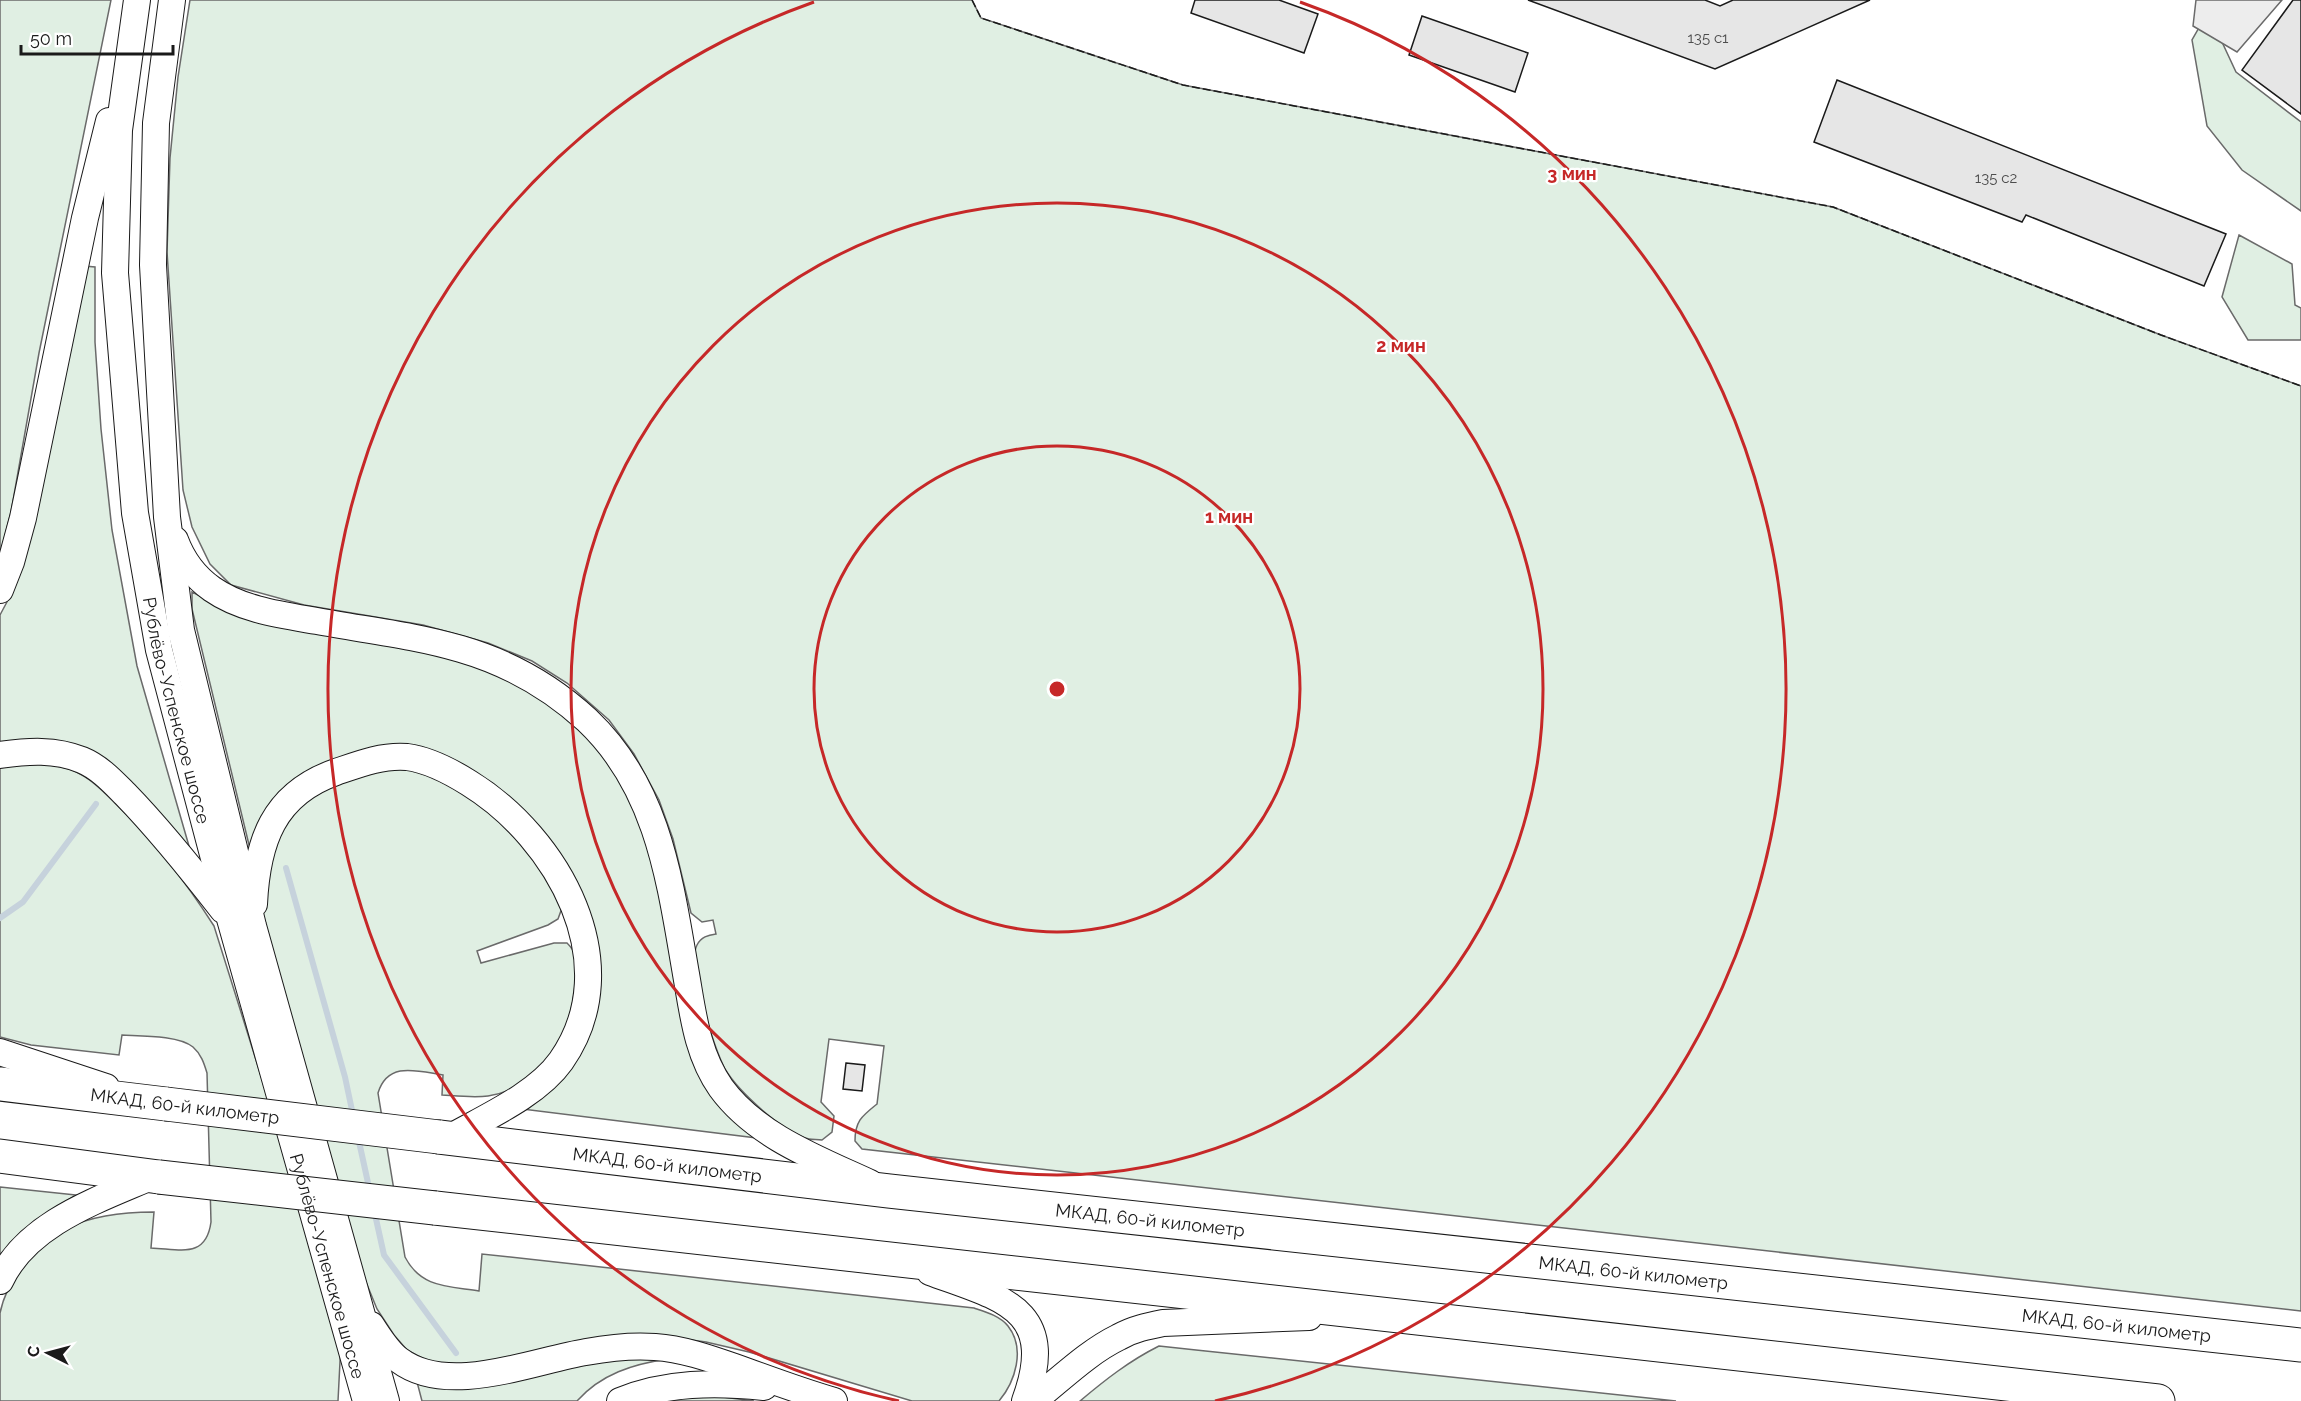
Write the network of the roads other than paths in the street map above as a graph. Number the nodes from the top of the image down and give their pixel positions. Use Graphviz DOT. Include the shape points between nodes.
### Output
graph roads {
  1 [pos="172,0"];
  2 [pos="135,11"];
  3 [pos="167,517"];
  4 [pos="0,590"];
  5 [pos="0,755"];
  6 [pos="241,922"];
  7 [pos="0,1052"];
  8 [pos="0,1084"];
  9 [pos="159,1103"];
  10 [pos="444,1138"];
  11 [pos="0,1156"];
  12 [pos="156,1176"];
  13 [pos="889,1191"];
  14 [pos="902,1261"];
  15 [pos="0,1281"];
  16 [pos="363,1313"];
  17 [pos="1378,1314"];
  18 [pos="351,1345"];
  19 [pos="2301,1345"];
  20 [pos="801,1391"];
  21 [pos="347,1401"];
  22 [pos="366,1401"];
  23 [pos="386,1401"];
  24 [pos="620,1401"];
  25 [pos="834,1401"];
  26 [pos="1024,1401"];
  27 [pos="1033,1401"];
  28 [pos="2158,1401"];
  1 -- 3 [label="main road, Рублёво-Успенское шоссе" via="156,123 153,265"];
  2 -- 4 [label="main road" via="86,218 23,518"];
  2 -- 6 [label="main road, Рублёво-Успенское шоссе" via="119,130 115,273 135,513 159,650"];
  3 -- 6 [label="main road, Рублёво-Успенское шоссе" via="181,630"];
  3 -- 13 [label="main road" via="180,554 211,588 230,599 294,618 460,649 504,664 565,700 612,749 648,810 673,896 696,1033 706,1062 722,1088 759,1124 800,1151"];
  5 -- 6 [label="main road" via="45,751 66,754 105,775 150,819"];
  6 -- 10 [label="main road" via="261,851 281,811 301,788 365,762 387,757 428,762 482,791 527,832 571,895 581,925 588,982 584,1011 574,1040 559,1064 539,1084"];
  6 -- 16 [label="main road, Рублёво-Успенское шоссе"];
  6 -- 18 [label="main road, Рублёво-Успенское шоссе"];
  7 -- 9 [label="main road"];
  8 -- 9 [label="highway, МКАД, 60-й километр"];
  9 -- 10 [label="highway, МКАД, 60-й километр, bridge"];
  10 -- 13 [label="highway, МКАД, 60-й километр"];
  11 -- 12 [label="highway"];
  12 -- 14 [label="highway, bridge"];
  12 -- 15 [label="main road" via="64,1215 21,1252"];
  13 -- 19 [label="highway, МКАД, 60-й километр"];
  14 -- 17 [label="highway"];
  14 -- 26 [label="main road" via="990,1294 1012,1305 1026,1319 1033,1337 1035,1361"];
  16 -- 20 [label="main road" via="400,1361 435,1374 485,1374 586,1352 654,1347 710,1359"];
  16 -- 23 [label="main road, Рублёво-Успенское шоссе"];
  17 -- 27 [label="main road" via="1163,1323 1140,1328 1091,1355"];
  17 -- 28 [label="highway"];
  18 -- 21 [label="main road"];
  18 -- 22 [label="main road, Рублёво-Успенское шоссе"];
  20 -- 24 [label="main road" via="694,1384"];
  20 -- 25 [label="main road"];
}
